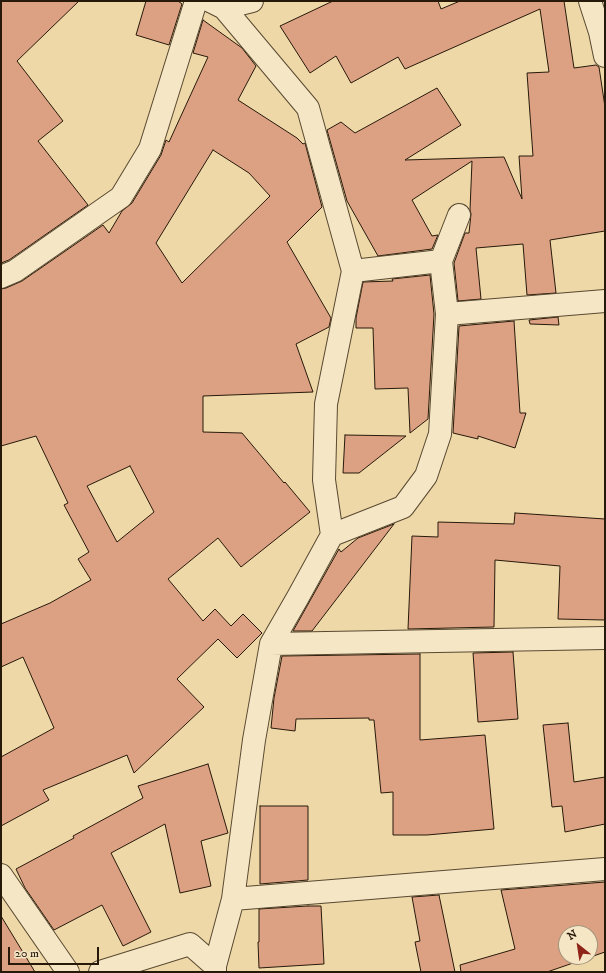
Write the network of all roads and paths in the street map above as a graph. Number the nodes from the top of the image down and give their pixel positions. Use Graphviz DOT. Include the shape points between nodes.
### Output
graph roads {
  1 [pos="196,1"];
  2 [pos="252,1"];
  3 [pos="590,1"];
  4 [pos="217,4"];
  5 [pos="605,56"];
  6 [pos="459,215"];
  7 [pos="441,261"];
  8 [pos="353,271"];
  9 [pos="1,277"];
  10 [pos="605,300"];
  11 [pos="447,314"];
  12 [pos="332,535"];
  13 [pos="605,638"];
  14 [pos="271,644"];
  15 [pos="605,869"];
  16 [pos="1,875"];
  17 [pos="233,900"];
  18 [pos="215,969"];
  19 [pos="68,972"];
  20 [pos="100,972"];
  1 -- 9 [label="street" via="150,150 121,197 15,271"];
  2 -- 4 [label="street"];
  3 -- 5 [label="street"];
  4 -- 8 [label="street" via="308,108"];
  6 -- 7 [label="street"];
  7 -- 8 [label="street"];
  7 -- 11 [label="street"];
  8 -- 12 [label="street" via="326,404 324,480"];
  10 -- 11 [label="street"];
  11 -- 12 [label="street" via="440,434 426,476 404,507"];
  12 -- 14 [label="street"];
  13 -- 14 [label="street"];
  14 -- 17 [label="street" via="254,740"];
  15 -- 17 [label="street"];
  16 -- 19 [label="street"];
  17 -- 18 [label="street"];
  18 -- 20 [label="street" via="190,944"];
}
